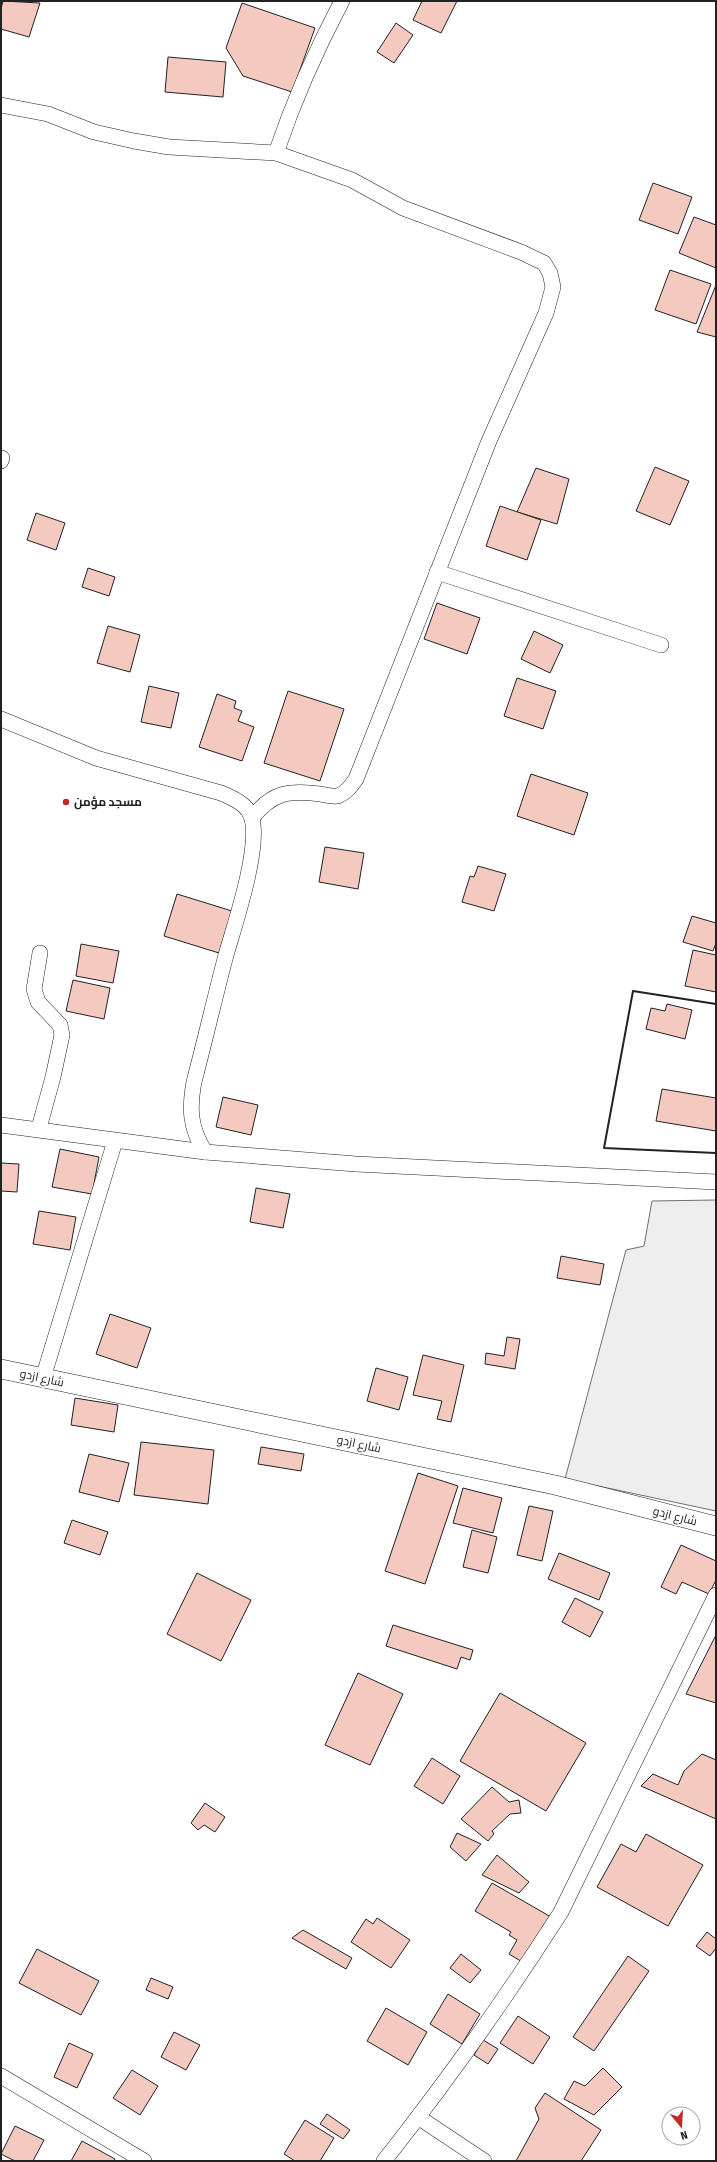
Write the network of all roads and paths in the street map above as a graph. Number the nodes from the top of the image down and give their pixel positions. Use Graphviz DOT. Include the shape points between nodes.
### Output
graph roads {
  1 [pos="342,1"];
  2 [pos="1,105"];
  3 [pos="276,153"];
  4 [pos="437,572"];
  5 [pos="662,645"];
  6 [pos="1,719"];
  7 [pos="252,818"];
  8 [pos="40,953"];
  9 [pos="1,1124"];
  10 [pos="39,1128"];
  11 [pos="115,1141"];
  12 [pos="205,1152"];
  13 [pos="716,1182"];
  14 [pos="1,1370"];
  15 [pos="43,1378"];
  16 [pos="716,1526"];
  17 [pos="716,1595"];
  18 [pos="1,2076"];
  19 [pos="418,2117"];
  20 [pos="144,2161"];
  21 [pos="384,2161"];
  22 [pos="484,2161"];
  1 -- 3 [label="street" via="321,40 291,109"];
  2 -- 3 [label="street" via="48,114 94,132 134,142 169,147"];
  3 -- 4 [label="street" via="352,180 402,208 521,252 544,263 550,272 553,287 546,313 489,441"];
  4 -- 5 [label="street"];
  4 -- 7 [label="street" via="356,779 349,790 337,796 293,792 277,796 262,805"];
  6 -- 7 [label="street" via="96,758 221,793 246,808"];
  7 -- 12 [label="street" via="254,832 247,876 190,1102 193,1129"];
  8 -- 10 [label="street" via="34,989 38,1002 60,1026 62,1035"];
  9 -- 10 [label="street"];
  10 -- 11 [label="street"];
  11 -- 12 [label="street"];
  11 -- 15 [label="street"];
  12 -- 13 [label="street" via="400,1167"];
  14 -- 15 [label="street, شارع ازدو"];
  15 -- 16 [label="street, شارع ازدو" via="555,1485"];
  17 -- 19 [label="street" via="561,1912 453,2072"];
  18 -- 20 [label="street"];
  19 -- 21 [label="street"];
  19 -- 22 [label="street"];
}
